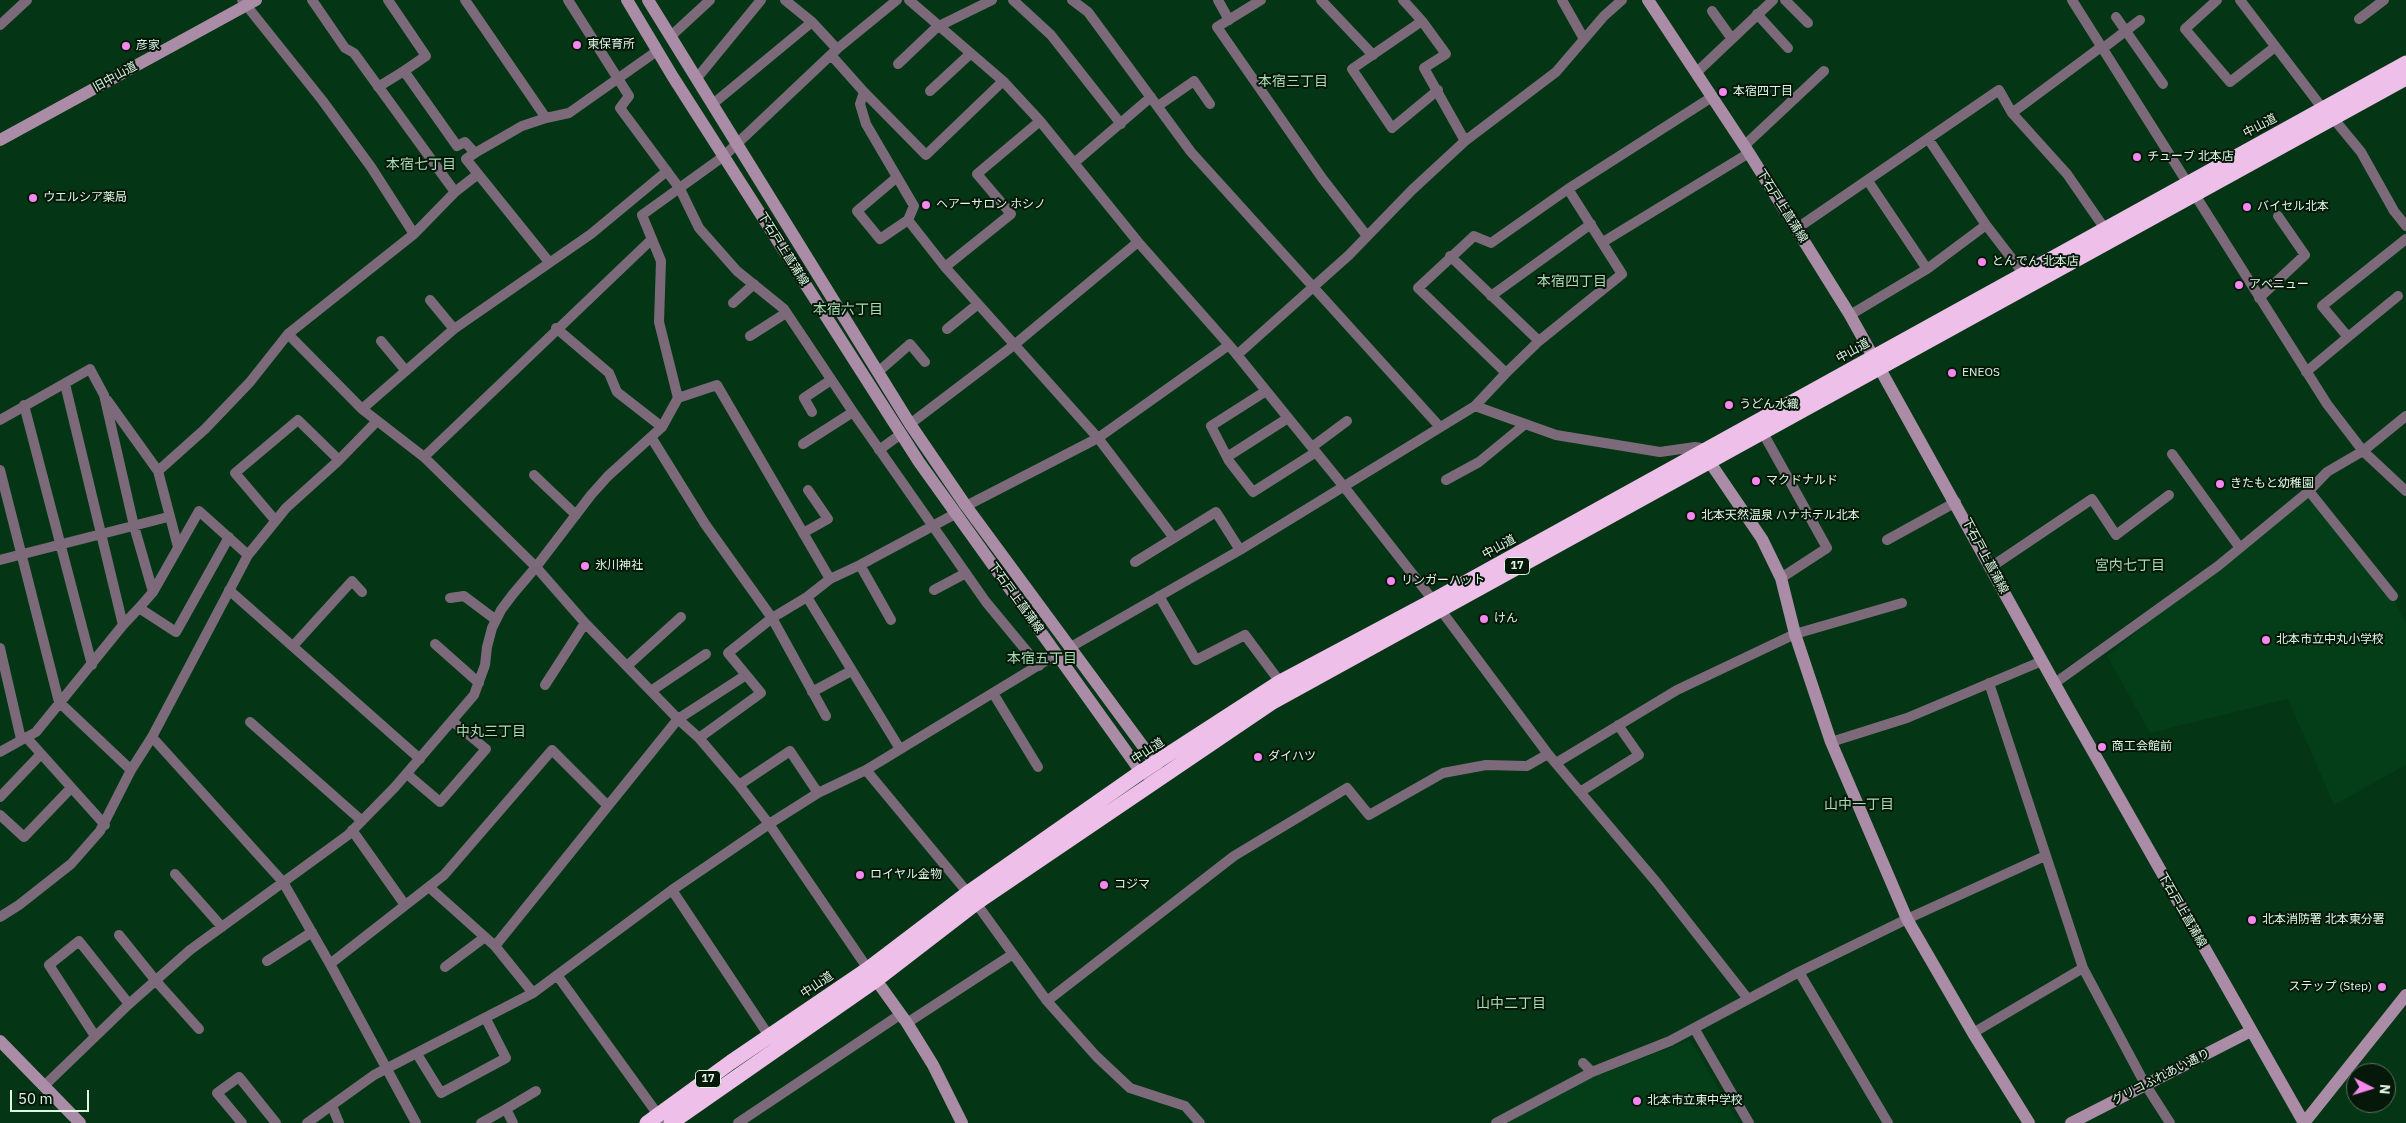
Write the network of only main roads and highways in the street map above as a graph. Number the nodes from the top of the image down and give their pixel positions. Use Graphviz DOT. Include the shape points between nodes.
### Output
graph roads {
  1 [pos="627,0"];
  2 [pos="648,0"];
  3 [pos="1648,0"];
  4 [pos="248,2"];
  5 [pos="2406,63"];
  6 [pos="2406,78"];
  7 [pos="2328,114"];
  8 [pos="0,140"];
  9 [pos="2191,188"];
  10 [pos="1877,362"];
  11 [pos="1708,455"];
  12 [pos="1436,605"];
  13 [pos="1063,651"];
  14 [pos="1157,771"];
  15 [pos="1142,772"];
  16 [pos="972,898"];
  17 [pos="872,974"];
  18 [pos="2406,998"];
  19 [pos="2251,1031"];
  20 [pos="0,1041"];
  21 [pos="660,1121"];
  22 [pos="80,1123"];
  23 [pos="962,1123"];
  24 [pos="2029,1123"];
  25 [pos="2071,1123"];
  26 [pos="2304,1123"];
  1 -- 13 [label="main road, 下石戸上菖蒲線" via="901,434 955,514"];
  2 -- 13 [label="main road, 下石戸上菖蒲線" via="910,424"];
  3 -- 10 [label="main road, 下石戸上菖蒲線" via="1746,149"];
  4 -- 8 [label="main road, 旧中山道"];
  5 -- 7 [label="highway, 中山道 / 17"];
  6 -- 7 [label="highway, 中山道 / 17"];
  7 -- 9 [label="highway, 中山道 / 17"];
  9 -- 10 [label="highway, 中山道 / 17"];
  9 -- 10 [label="highway, 中山道 / 17" via="2023,273"];
  10 -- 11 [label="highway, 中山道 / 17"];
  10 -- 11 [label="highway, 中山道 / 17" via="1764,432"];
  10 -- 19 [label="main road, 下石戸上菖蒲線"];
  11 -- 12 [label="highway, 中山道 / 17"];
  11 -- 24 [label="main road" via="1762,539 1781,578 1795,634 1830,742 1907,919"];
  12 -- 14 [label="highway, 中山道 / 17"];
  12 -- 14 [label="highway, 中山道 / 17" via="1280,682"];
  13 -- 14 [label="main road, 下石戸上菖蒲線"];
  13 -- 15 [label="main road, 下石戸上菖蒲線"];
  14 -- 15 [label="highway, 中山道 / 17"];
  14 -- 16 [label="highway, 中山道 / 17"];
  15 -- 16 [label="highway, 中山道 / 17"];
  16 -- 17 [label="highway, 中山道 / 17"];
  17 -- 21 [label="highway, 中山道 / 17"];
  17 -- 21 [label="highway, 中山道 / 17" via="768,1036"];
  17 -- 23 [label="main road" via="933,1065"];
  18 -- 26 [label="main road"];
  19 -- 25 [label="main road, グリコふれあい通り"];
  19 -- 26 [label="main road, 下石戸上菖蒲線"];
  20 -- 22 [label="main road"];
}
